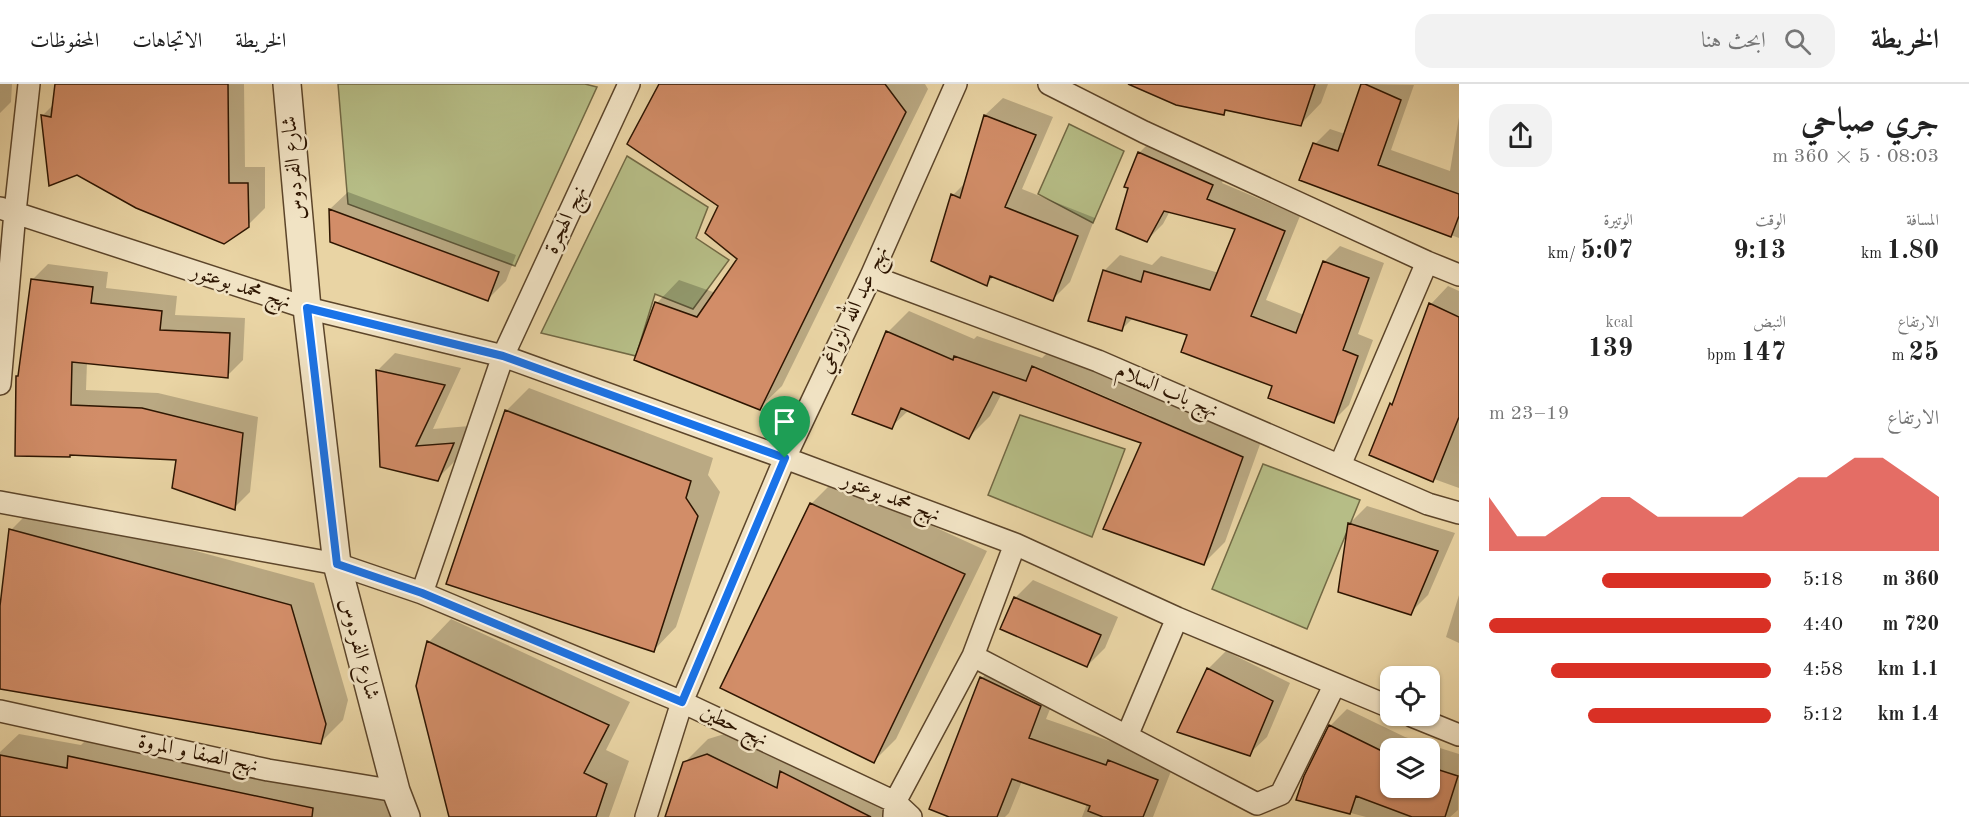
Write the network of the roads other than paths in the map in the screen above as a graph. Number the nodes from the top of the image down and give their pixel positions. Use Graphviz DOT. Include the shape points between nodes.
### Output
graph roads {
  1 [pos="29,84"];
  2 [pos="286,84"];
  3 [pos="629,84"];
  4 [pos="1049,84"];
  5 [pos="953,85"];
  6 [pos="7,210"];
  7 [pos="1427,262"];
  8 [pos="1459,275"];
  9 [pos="872,276"];
  10 [pos="307,308"];
  11 [pos="503,356"];
  12 [pos="0,384"];
  13 [pos="785,458"];
  14 [pos="1340,465"];
  15 [pos="0,501"];
  16 [pos="1459,513"];
  17 [pos="1015,544"];
  18 [pos="337,564"];
  19 [pos="422,593"];
  20 [pos="1177,618"];
  21 [pos="973,656"];
  22 [pos="1335,684"];
  23 [pos="682,702"];
  24 [pos="1380,703"];
  25 [pos="0,711"];
  26 [pos="1437,726"];
  27 [pos="1459,735"];
  28 [pos="1127,736"];
  29 [pos="396,791"];
  30 [pos="894,809"];
  31 [pos="405,817"];
  32 [pos="646,817"];
  33 [pos="911,817"];
  1 -- 6 [label="street"];
  2 -- 10 [label="street, شارع الفردوس"];
  3 -- 11 [label="street, نهج الهجرة"];
  4 -- 7 [label="street"];
  5 -- 9 [label="street, نهج عبد الله الزواغي"];
  6 -- 10 [label="street, نهج محمد بوعتور"];
  6 -- 12 [label="street"];
  7 -- 8 [label="street"];
  7 -- 14 [label="street"];
  9 -- 13 [label="street, نهج عبد الله الزواغي"];
  9 -- 14 [label="street, نهج باب السلام" via="1098,362"];
  10 -- 11 [label="street, نهج محمد بوعتور"];
  10 -- 18 [label="street, شارع الفردوس"];
  11 -- 13 [label="street, نهج محمد بوعتور"];
  11 -- 19 [label="street, نهج الهجرة"];
  13 -- 17 [label="street, نهج محمد بوعتور"];
  13 -- 23 [label="street, نهج عبد الله الزواغي"];
  14 -- 16 [label="street, نهج باب السلام" via="1428,504"];
  15 -- 18 [label="street, نهج حطين"];
  17 -- 20 [label="street, نهج محمد بوعتور"];
  17 -- 21 [label="street"];
  18 -- 19 [label="street, نهج حطين"];
  18 -- 29 [label="street, شارع الفردوس"];
  19 -- 23 [label="street, نهج حطين"];
  20 -- 22 [label="street, نهج محمد بوعتور"];
  20 -- 28 [label="street"];
  21 -- 28 [label="street"];
  21 -- 30 [label="street"];
  22 -- 24 [label="street, نهج محمد بوعتور"];
  22 -- 28 [label="street" via="1281,794 1257,804"];
  23 -- 30 [label="street, نهج حطين"];
  23 -- 32 [label="street, نهج عبد الله الزواغي"];
  25 -- 29 [label="street, نهج الصفا و المروة" via="268,770"];
  26 -- 27 [label="street"];
  29 -- 31 [label="street, شارع الفردوس"];
  30 -- 33 [label="street, نهج حطين"];
}
